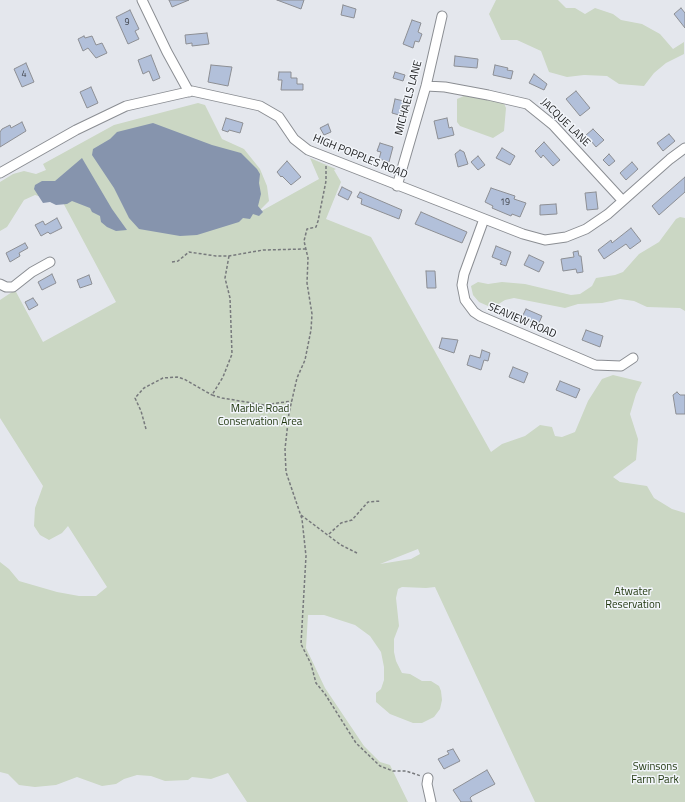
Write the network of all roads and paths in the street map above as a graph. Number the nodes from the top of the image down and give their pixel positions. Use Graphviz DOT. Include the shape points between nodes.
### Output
graph roads {
  1 [pos="142,0"];
  2 [pos="442,16"];
  3 [pos="426,86"];
  4 [pos="189,92"];
  5 [pos="685,148"];
  6 [pos="328,160"];
  7 [pos="0,173"];
  8 [pos="397,186"];
  9 [pos="622,200"];
  10 [pos="484,219"];
  11 [pos="306,249"];
  12 [pos="230,256"];
  13 [pos="50,262"];
  14 [pos="172,262"];
  15 [pos="0,284"];
  16 [pos="633,358"];
  17 [pos="212,395"];
  18 [pos="292,401"];
  19 [pos="146,429"];
  20 [pos="380,501"];
  21 [pos="301,515"];
  22 [pos="329,534"];
  23 [pos="357,553"];
  24 [pos="428,778"];
  25 [pos="431,802"];
  1 -- 4 [label="street"];
  2 -- 3 [label="street, MICHAELS LANE"];
  3 -- 8 [label="street, MICHAELS LANE"];
  3 -- 9 [label="street, JACQUE LANE" via="445,87 527,104 553,125"];
  4 -- 6 [label="street, HIGH POPPLES ROAD" via="227,97 273,112 294,139 308,150"];
  4 -- 7 [label="street, HIGH POPPLES ROAD" via="126,106 76,130"];
  5 -- 9 [label="street, HIGH POPPLES ROAD"];
  6 -- 8 [label="street, HIGH POPPLES ROAD"];
  6 -- 11 [label="path" via="318,221 316,227 307,229 304,240"];
  8 -- 10 [label="street, HIGH POPPLES ROAD"];
  9 -- 10 [label="street, HIGH POPPLES ROAD" via="608,214 586,229 557,240 536,238"];
  10 -- 16 [label="street, SEAVIEW ROAD" via="462,285 465,300 474,312 595,365 621,366"];
  11 -- 12 [label="path" via="263,250"];
  11 -- 18 [label="path" via="311,330"];
  12 -- 14 [label="path" via="189,252 178,261"];
  12 -- 17 [label="path" via="225,278 230,298 232,354 224,377"];
  13 -- 15 [label="street" via="13,287"];
  17 -- 18 [label="path" via="264,405"];
  17 -- 19 [label="path" via="177,377 163,378 144,388 135,398"];
  18 -- 21 [label="path" via="285,448 286,472"];
  20 -- 22 [label="path" via="368,502 352,520 341,522"];
  21 -- 22 [label="path"];
  21 -- 24 [label="path" via="306,556 301,644 311,664 316,683 347,727 350,736 380,766"];
  22 -- 23 [label="path" via="341,545"];
  24 -- 25 [label="street"];
}
